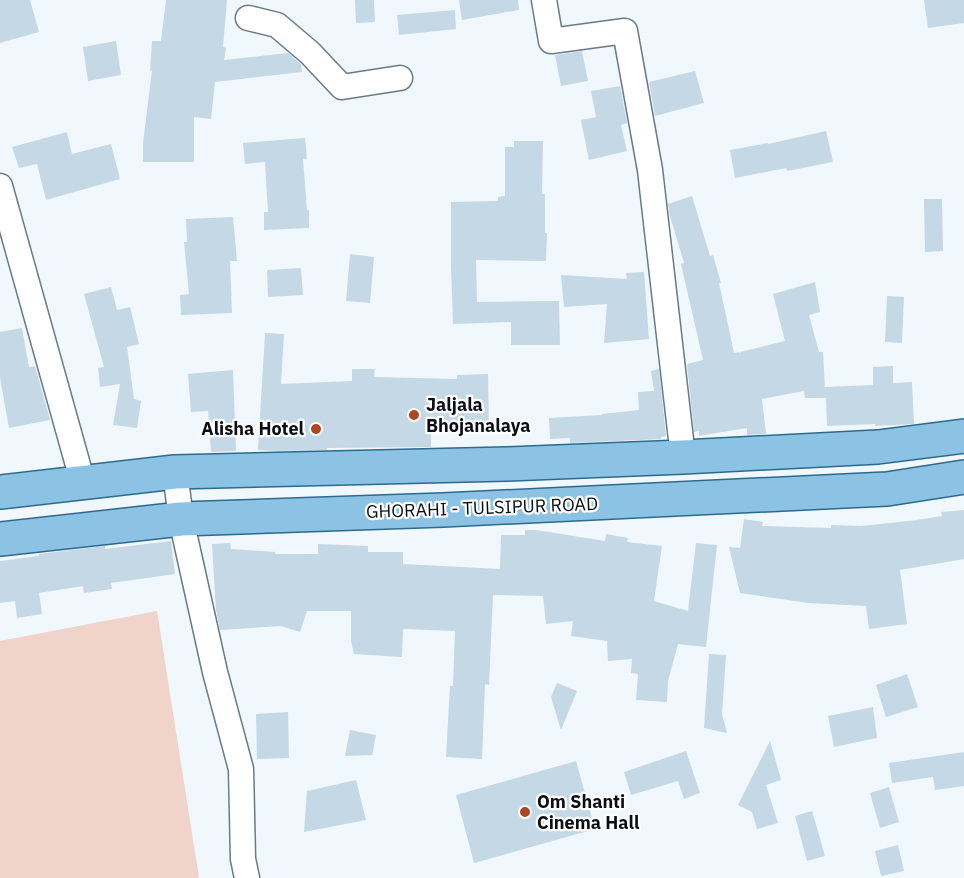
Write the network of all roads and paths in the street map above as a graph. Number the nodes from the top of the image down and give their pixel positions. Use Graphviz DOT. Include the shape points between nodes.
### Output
graph roads {
  1 [pos="544,0"];
  2 [pos="248,18"];
  3 [pos="400,78"];
  4 [pos="0,186"];
  5 [pos="964,436"];
  6 [pos="683,457"];
  7 [pos="175,472"];
  8 [pos="964,477"];
  9 [pos="83,483"];
  10 [pos="0,492"];
  11 [pos="181,519"];
  12 [pos="0,539"];
  13 [pos="247,878"];
  1 -- 6 [label="street" via="550,41 625,31 650,170"];
  2 -- 3 [label="street" via="277,25 342,87"];
  4 -- 9 [label="street"];
  5 -- 6 [label="main road" via="878,447"];
  6 -- 7 [label="main road"];
  7 -- 9 [label="main road"];
  7 -- 11 [label="street"];
  8 -- 11 [label="main road, GHORAHI - TULSIPUR ROAD" via="887,489"];
  9 -- 10 [label="main road"];
  11 -- 12 [label="main road, GHORAHI - TULSIPUR ROAD"];
  11 -- 13 [label="street" via="241,769"];
}
